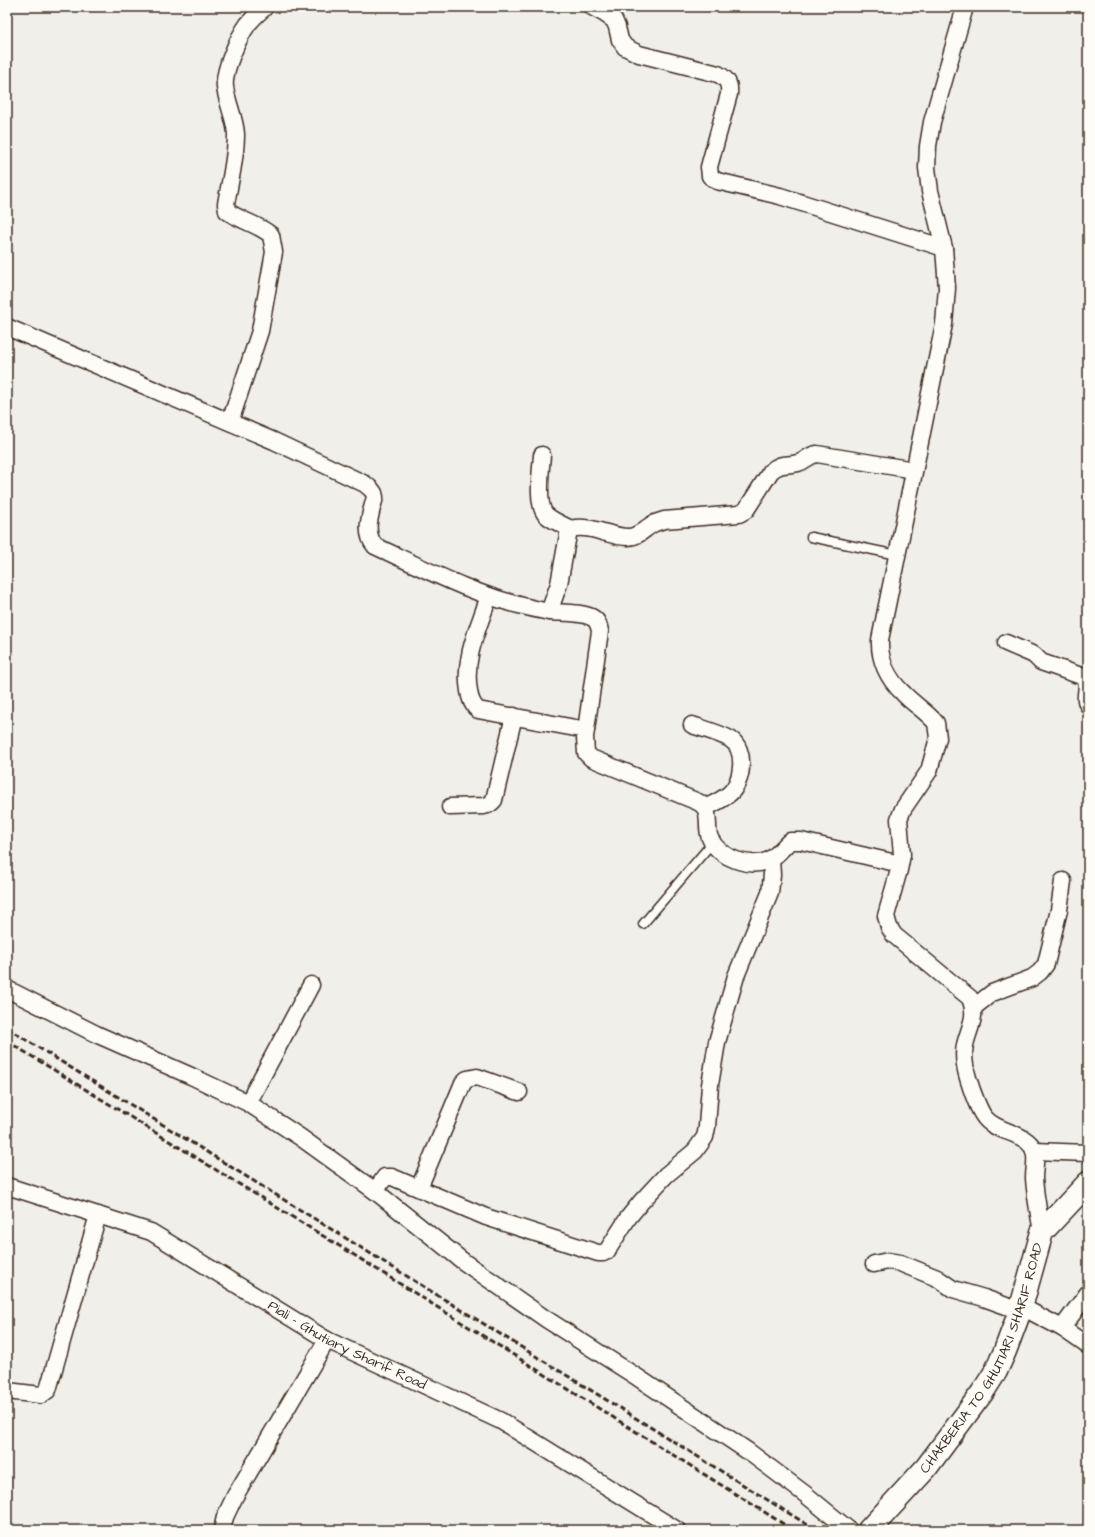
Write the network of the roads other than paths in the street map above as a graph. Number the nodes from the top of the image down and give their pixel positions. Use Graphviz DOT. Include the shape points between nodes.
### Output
graph roads {
  1 [pos="265,7"];
  2 [pos="592,7"];
  3 [pos="965,7"];
  4 [pos="944,248"];
  5 [pos="7,327"];
  6 [pos="230,422"];
  7 [pos="542,455"];
  8 [pos="914,470"];
  9 [pos="571,529"];
  10 [pos="811,537"];
  11 [pos="897,555"];
  12 [pos="489,596"];
  13 [pos="549,612"];
  14 [pos="1006,643"];
  15 [pos="1088,706"];
  16 [pos="514,716"];
  17 [pos="692,725"];
  18 [pos="586,730"];
  19 [pos="450,807"];
  20 [pos="705,808"];
  21 [pos="713,842"];
  22 [pos="771,859"];
  23 [pos="900,864"];
  24 [pos="1063,881"];
  25 [pos="643,924"];
  26 [pos="311,985"];
  27 [pos="7,989"];
  28 [pos="974,1007"];
  29 [pos="519,1092"];
  30 [pos="248,1103"];
  31 [pos="1034,1151"];
  32 [pos="1088,1153"];
  33 [pos="1088,1183"];
  34 [pos="7,1186"];
  35 [pos="419,1188"];
  36 [pos="376,1191"];
  37 [pos="98,1215"];
  38 [pos="1042,1232"];
  39 [pos="874,1264"];
  40 [pos="1088,1293"];
  41 [pos="1021,1309"];
  42 [pos="1062,1328"];
  43 [pos="336,1344"];
  44 [pos="1088,1346"];
  45 [pos="7,1391"];
  46 [pos="222,1530"];
  47 [pos="677,1530"];
  48 [pos="849,1530"];
  49 [pos="869,1530"];
  1 -- 6 [label="street" via="242,33 225,79 236,134 227,211 271,235 274,252 260,331"];
  2 -- 4 [label="street" via="614,20 625,47 639,54 725,78 729,94 709,167 710,176 717,181 780,196"];
  3 -- 4 [label="street" via="932,122 928,146 930,191"];
  4 -- 8 [label="street" via="947,288 944,324"];
  5 -- 6 [label="street"];
  6 -- 12 [label="street" via="366,484 375,497 368,526 370,540 375,546"];
  7 -- 9 [label="street" via="542,508 549,517"];
  8 -- 9 [label="street" via="810,455 800,463 777,466 771,471 746,510 739,514 664,520 629,538 596,529"];
  8 -- 11 [label="street"];
  9 -- 13 [label="street" via="559,584"];
  10 -- 11 [label="lane"];
  11 -- 23 [label="street" via="880,640 880,656 890,678 902,693 931,717 938,731 929,771 899,819 902,855"];
  12 -- 13 [label="street"];
  12 -- 16 [label="street" via="470,654 467,681 474,706 478,710"];
  13 -- 18 [label="street" via="585,615 594,618 599,625"];
  14 -- 15 [label="street" via="1034,655 1041,662 1084,677 1087,682"];
  16 -- 18 [label="street"];
  16 -- 19 [label="street" via="492,803 484,806"];
  17 -- 20 [label="street" via="730,740 736,745 740,755 741,766 735,788 730,794"];
  18 -- 20 [label="street" via="584,747 591,758 686,796"];
  20 -- 21 [label="street" via="710,838"];
  21 -- 22 [label="street" via="719,850 746,862 759,864"];
  21 -- 25 [label="lane"];
  22 -- 23 [label="street" via="790,842 795,841"];
  22 -- 35 [label="street" via="770,893 736,976 717,1042 705,1137 695,1151 666,1175 641,1202 607,1251 598,1253 493,1219"];
  23 -- 28 [label="street" via="886,916 889,927 894,935 970,998"];
  24 -- 28 [label="street" via="1060,910 1046,964 1032,978 992,993"];
  26 -- 30 [label="street"];
  27 -- 30 [label="street" via="96,1034"];
  28 -- 31 [label="street" via="974,1016 965,1046 965,1062 968,1078 980,1109 986,1120 1020,1137"];
  29 -- 35 [label="street" via="477,1077 466,1079"];
  30 -- 36 [label="street"];
  31 -- 32 [label="street"];
  31 -- 38 [label="street" via="1036,1197"];
  33 -- 38 [label="main road, CHAKBERIA TO GHUTIARI SHARIF ROAD"];
  34 -- 37 [label="street, Piali - Ghutiary Sharif Road"];
  35 -- 36 [label="street" via="388,1176"];
  36 -- 48 [label="street" via="464,1262 546,1320 750,1452"];
  37 -- 43 [label="street, Piali - Ghutiary Sharif Road" via="151,1232"];
  37 -- 45 [label="street" via="48,1390 41,1395"];
  38 -- 41 [label="main road, CHAKBERIA TO GHUTIARI SHARIF ROAD"];
  39 -- 41 [label="street" via="900,1262 937,1278 953,1290"];
  40 -- 42 [label="street"];
  41 -- 42 [label="street"];
  41 -- 49 [label="main road, CHAKBERIA TO GHUTIARI SHARIF ROAD" via="999,1364 982,1393 926,1468"];
  42 -- 44 [label="street"];
  43 -- 46 [label="street" via="235,1496"];
  43 -- 47 [label="street, Piali - Ghutiary Sharif Road" via="501,1421"];
}
